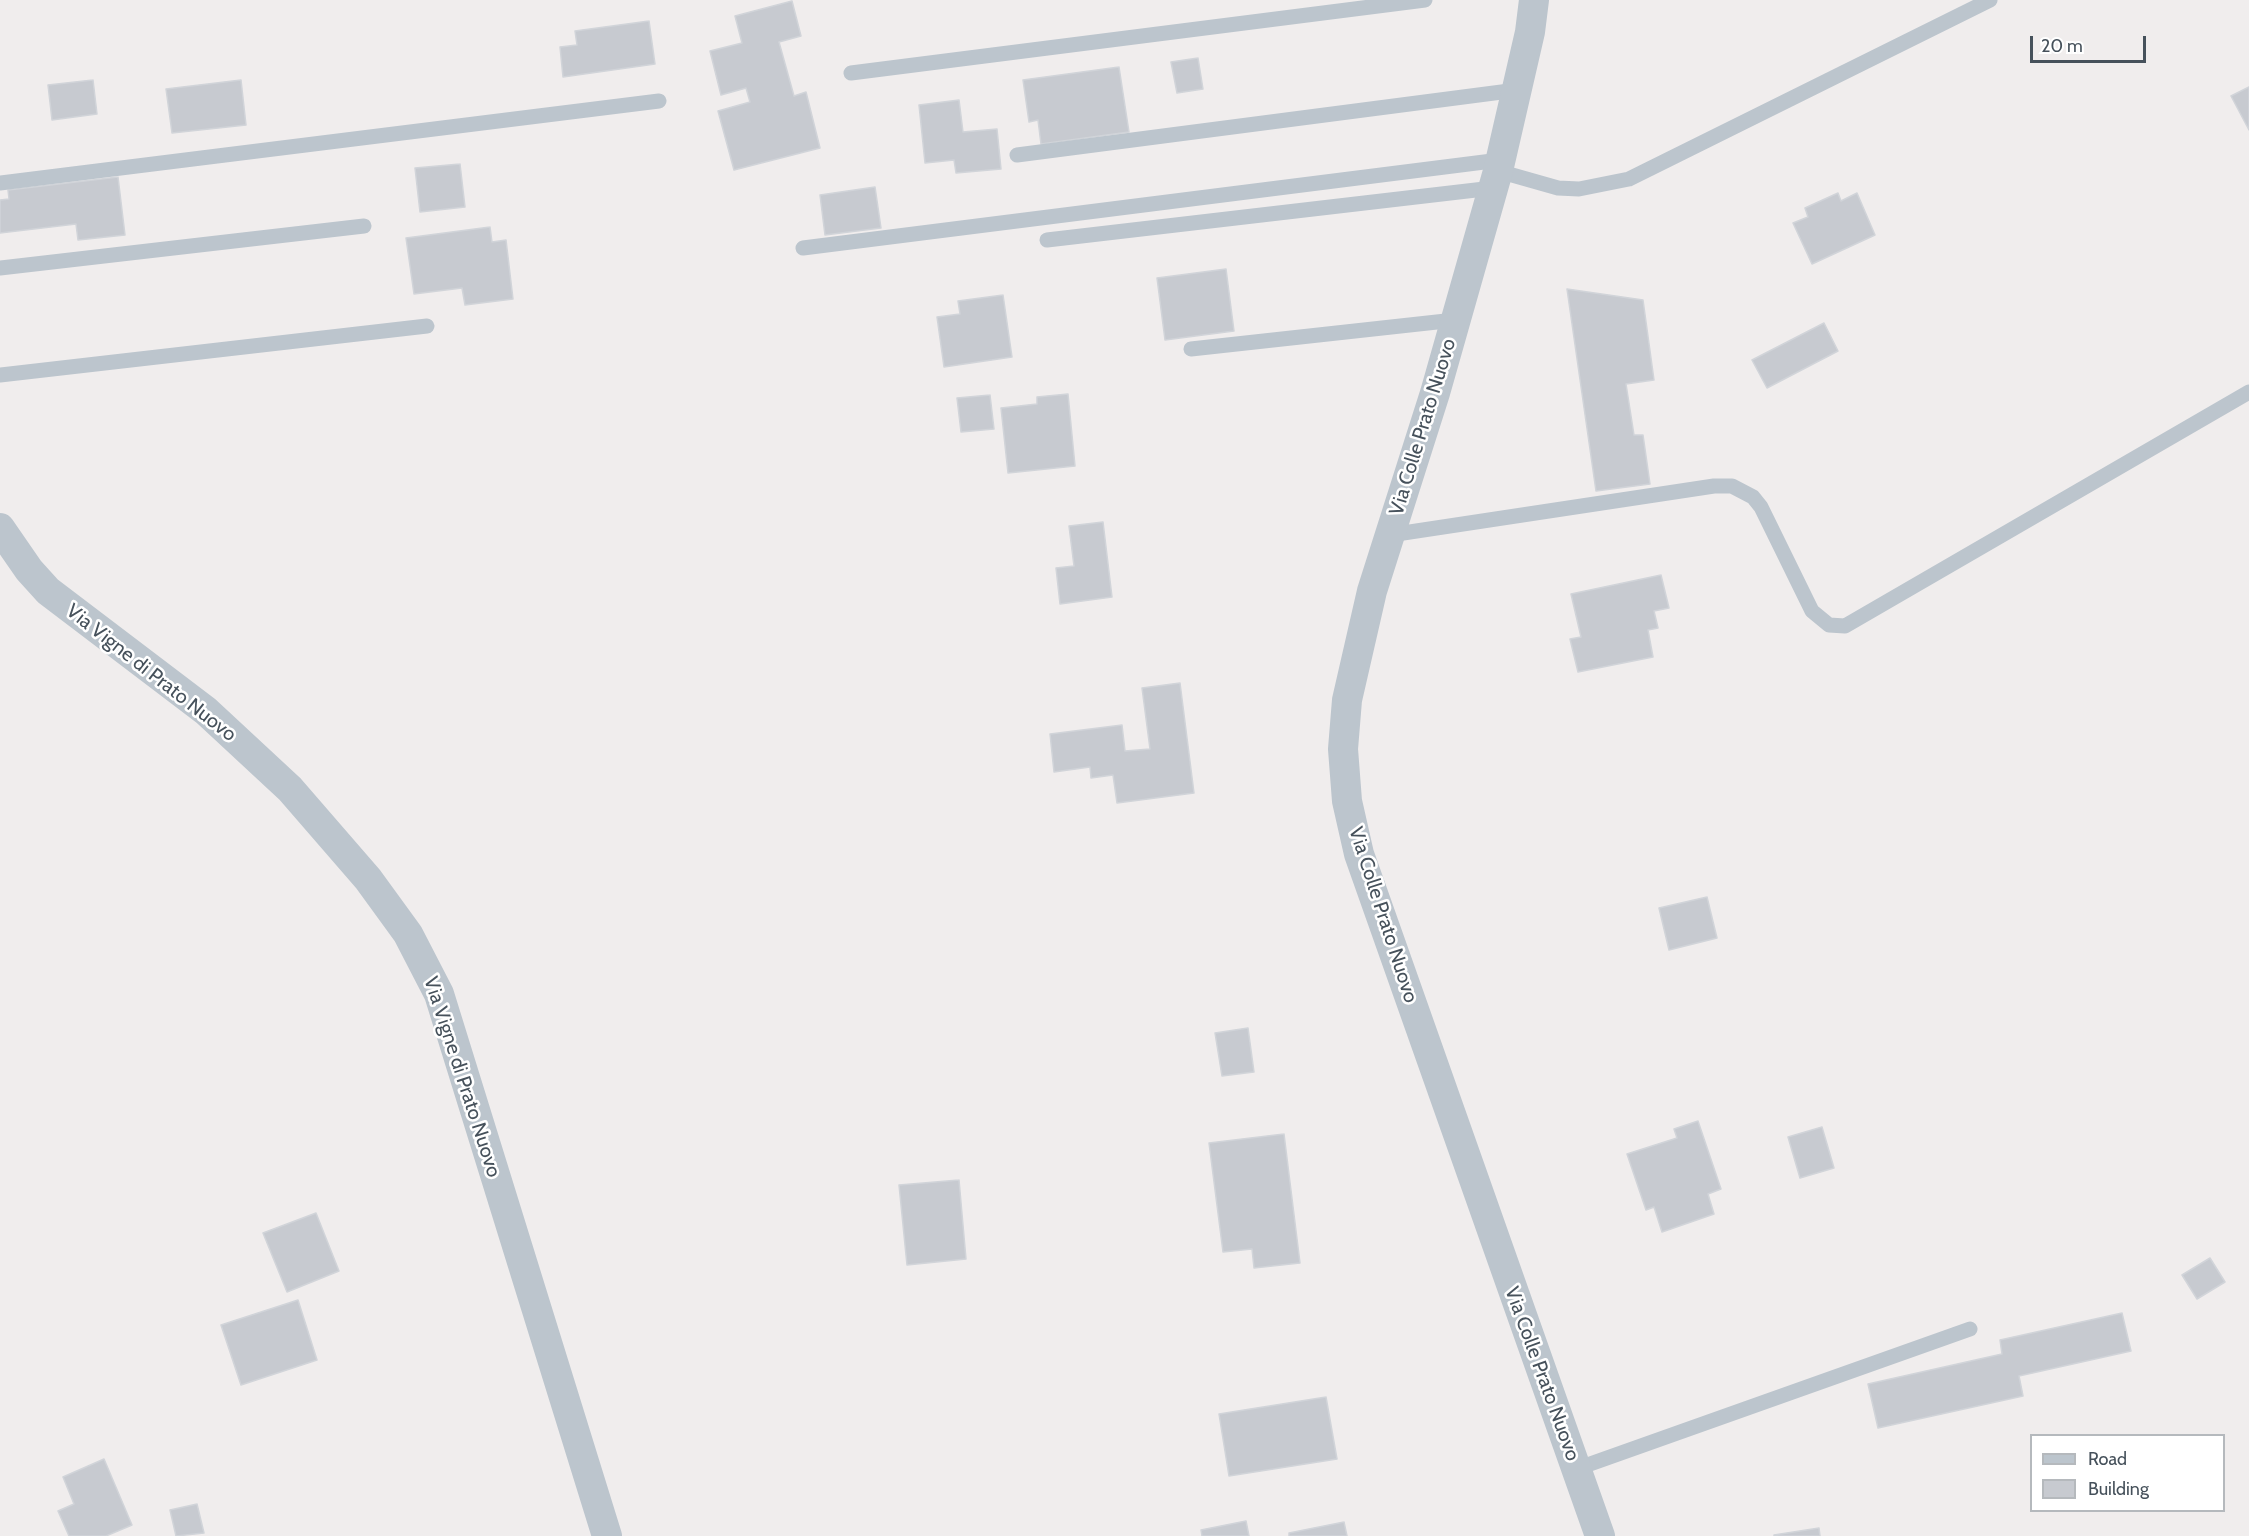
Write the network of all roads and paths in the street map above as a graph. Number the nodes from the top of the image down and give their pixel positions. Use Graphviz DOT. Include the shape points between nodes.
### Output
graph roads {
  1 [pos="1425,0"];
  2 [pos="1534,0"];
  3 [pos="1990,0"];
  4 [pos="851,73"];
  5 [pos="1517,90"];
  6 [pos="659,100"];
  7 [pos="1017,155"];
  8 [pos="1497,173"];
  9 [pos="0,183"];
  10 [pos="364,226"];
  11 [pos="1047,240"];
  12 [pos="803,248"];
  13 [pos="0,268"];
  14 [pos="1455,320"];
  15 [pos="427,326"];
  16 [pos="1191,349"];
  17 [pos="0,375"];
  18 [pos="2249,392"];
  19 [pos="0,528"];
  20 [pos="1390,535"];
  21 [pos="1970,1329"];
  22 [pos="1576,1469"];
  23 [pos="608,1536"];
  24 [pos="1600,1536"];
  1 -- 4 [label="lane"];
  2 -- 5 [label="street, Via Colle Prato Nuovo"];
  3 -- 8 [label="lane" via="1629,178 1579,189 1558,188"];
  5 -- 7 [label="lane"];
  5 -- 8 [label="street, Via Colle Prato Nuovo"];
  6 -- 9 [label="lane"];
  8 -- 11 [label="lane"];
  8 -- 12 [label="lane"];
  8 -- 14 [label="street, Via Colle Prato Nuovo"];
  10 -- 13 [label="lane"];
  14 -- 16 [label="lane"];
  14 -- 20 [label="street, Via Colle Prato Nuovo"];
  15 -- 17 [label="lane"];
  18 -- 20 [label="lane" via="1845,626 1829,625 1812,611 1761,507 1744,490 1731,486"];
  19 -- 23 [label="street, Via Vigne di Prato Nuovo" via="48,591 206,711 290,789 368,879 408,934 439,994"];
  20 -- 22 [label="street, Via Colle Prato Nuovo" via="1372,591 1347,700 1343,749 1347,801 1359,854"];
  21 -- 22 [label="lane"];
  22 -- 24 [label="street, Via Colle Prato Nuovo"];
}
